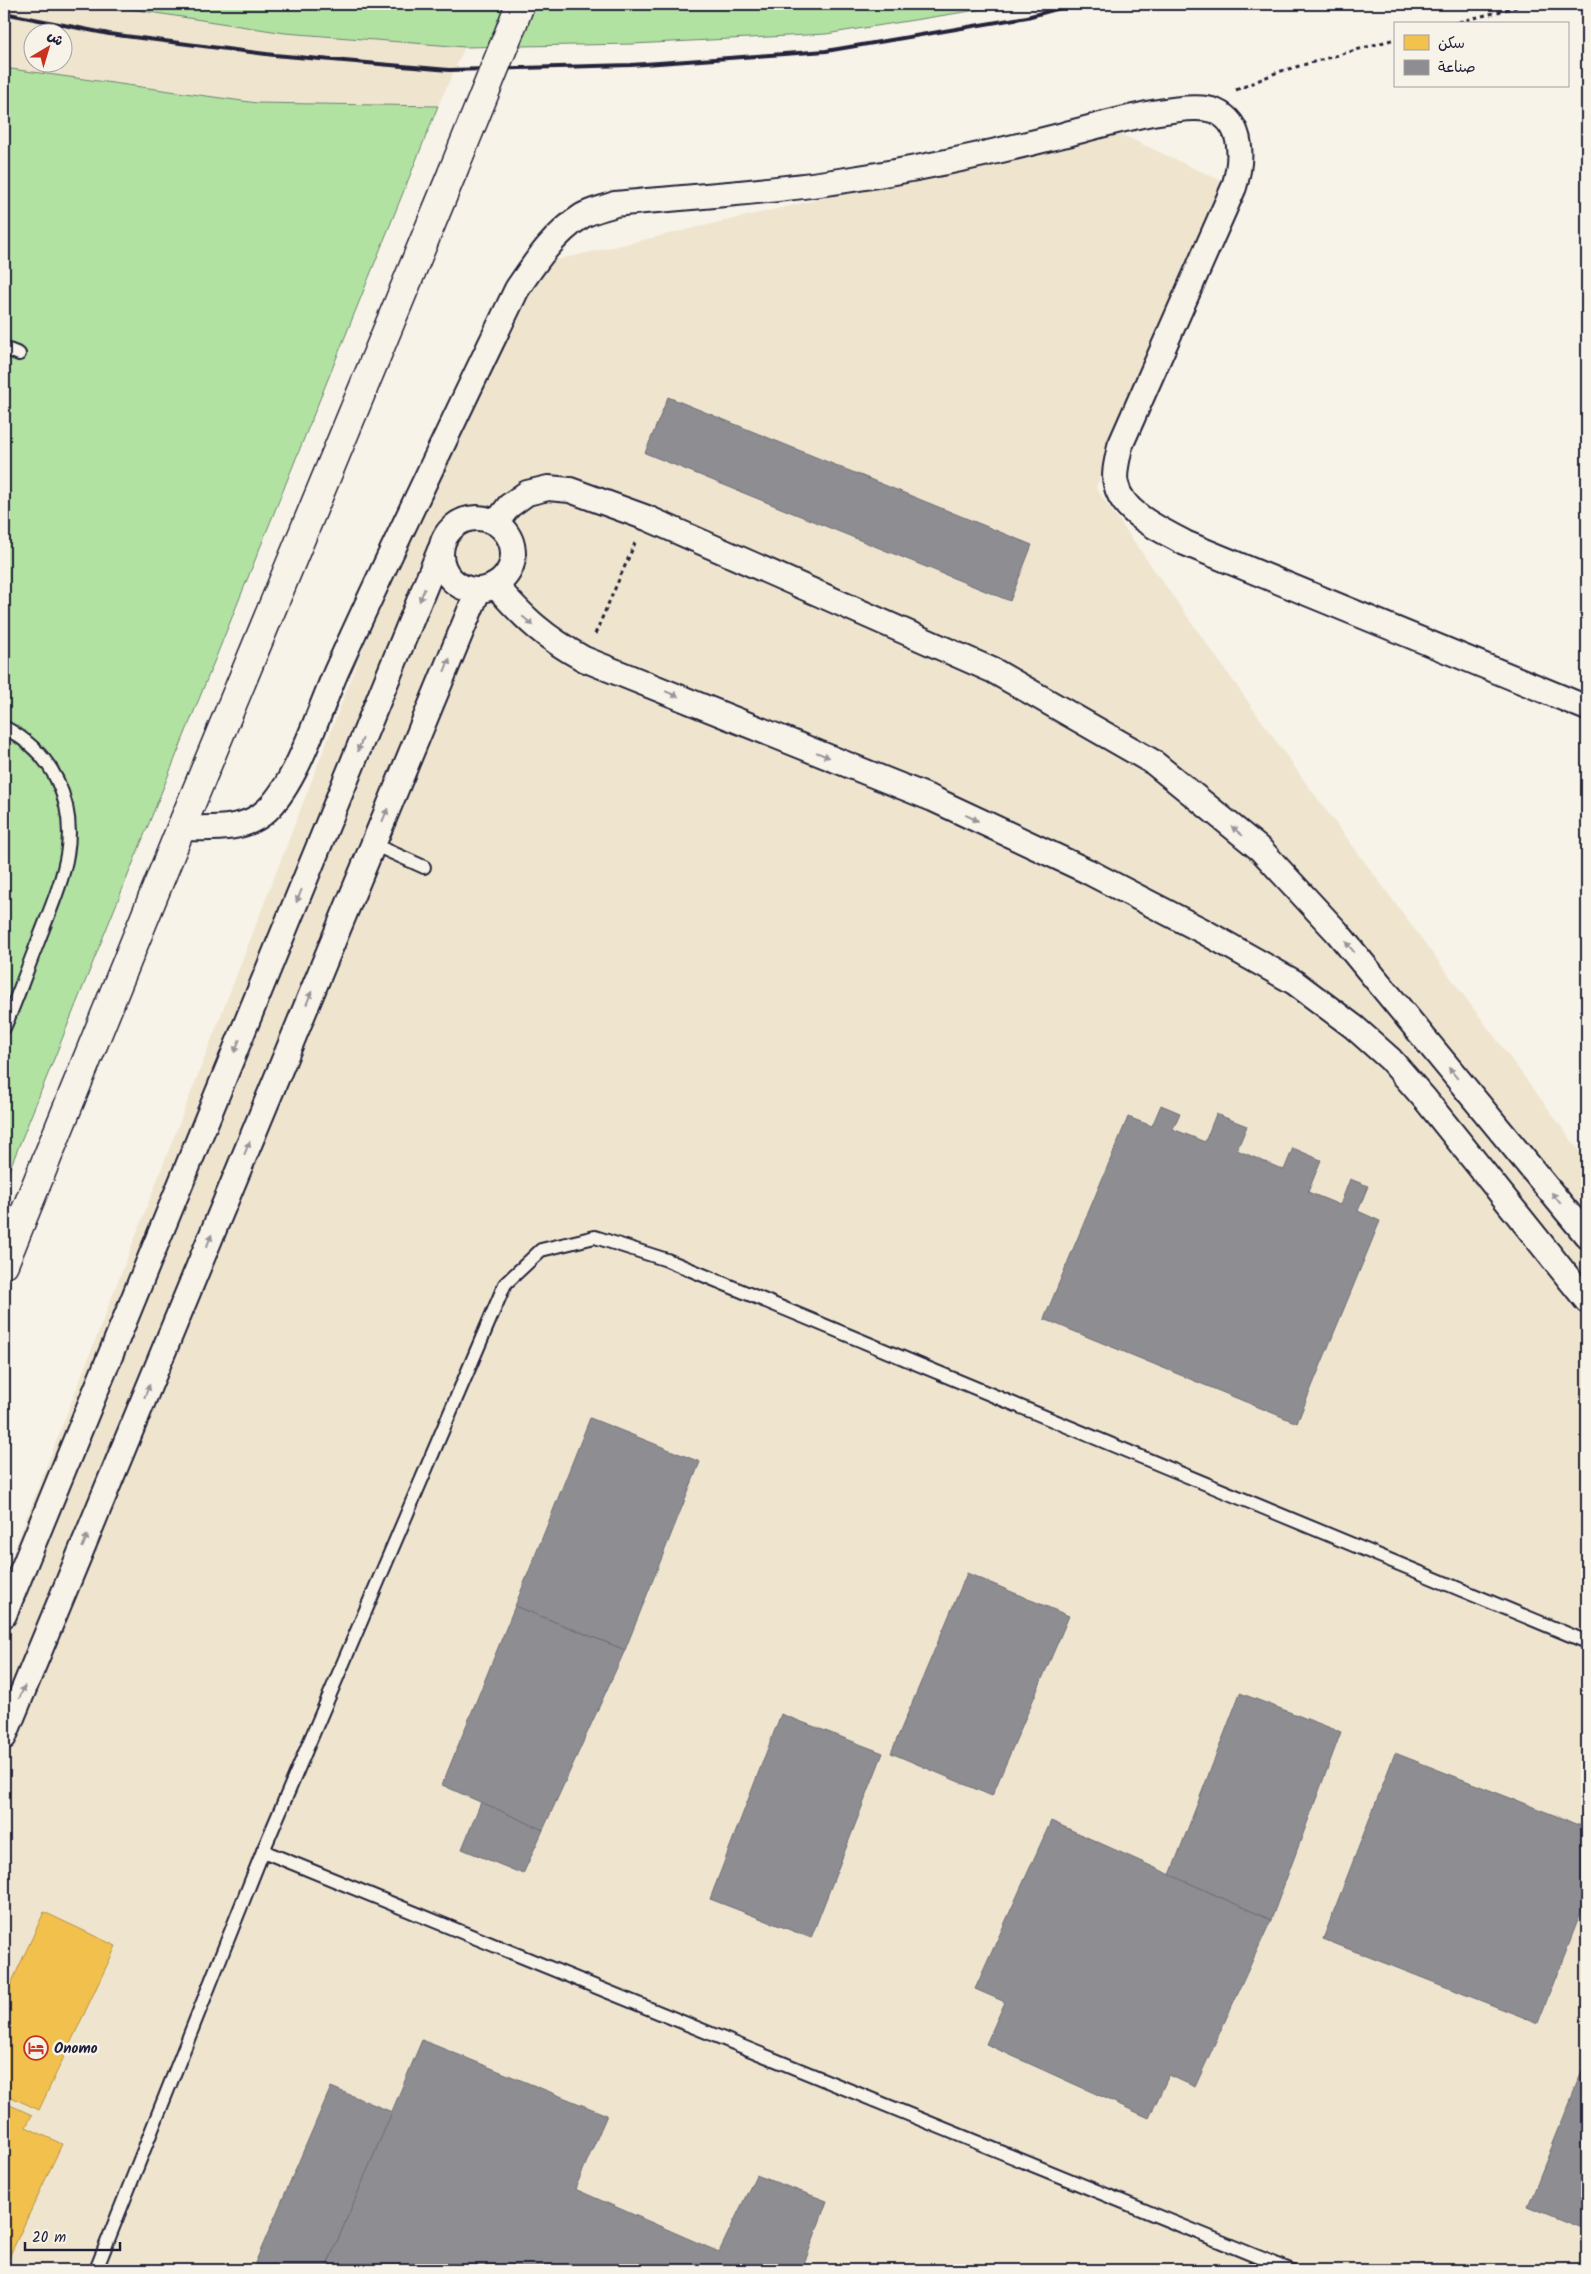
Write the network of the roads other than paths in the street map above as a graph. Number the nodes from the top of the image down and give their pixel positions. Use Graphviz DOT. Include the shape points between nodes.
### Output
graph roads {
  1 [pos="516,16"];
  2 [pos="4,348"];
  3 [pos="19,354"];
  4 [pos="496,523"];
  5 [pos="440,550"];
  6 [pos="487,588"];
  7 [pos="1587,708"];
  8 [pos="4,727"];
  9 [pos="181,828"];
  10 [pos="373,844"];
  11 [pos="424,866"];
  12 [pos="4,1028"];
  13 [pos="1587,1236"];
  14 [pos="4,1264"];
  15 [pos="1587,1301"];
  16 [pos="4,1615"];
  17 [pos="1587,1642"];
  18 [pos="4,1737"];
  19 [pos="263,1851"];
  20 [pos="96,2270"];
  21 [pos="1290,2270"];
  1 -- 9 [label="street, bridge"];
  2 -- 3 [label="lane"];
  4 -- 5 [label="street" via="473,517 461,521 451,528"];
  4 -- 6 [label="street" via="506,532 513,555 511,567 504,577"];
  13 -- 4 [label="street, one-way" via="1337,932 1261,850 1153,762 994,671 646,518 570,490 548,488 527,493 509,506"];
  5 -- 6 [label="street" via="442,566 450,579 463,587"];
  5 -- 16 [label="street, one-way"];
  10 -- 6 [label="street, one-way"];
  6 -- 15 [label="street, one-way" via="557,644 584,659 933,799 1104,880 1294,982 1390,1059"];
  7 -- 9 [label="street" via="1185,543 1148,522 1120,496 1115,483 1120,446 1234,187 1238,170 1240,152 1234,126 1215,110 1197,108 1137,117 988,154 826,183 615,204 584,215 559,234 517,289 280,797 266,812 250,822 229,827"];
  8 -- 12 [label="lane" via="36,750 52,771 64,796 70,821 67,857 58,891"];
  9 -- 14 [label="street"];
  10 -- 11 [label="lane"];
  18 -- 10 [label="street, one-way"];
  17 -- 19 [label="lane" via="667,1260 595,1237 542,1250 505,1284"];
  19 -- 20 [label="lane"];
  19 -- 21 [label="lane"];
}
